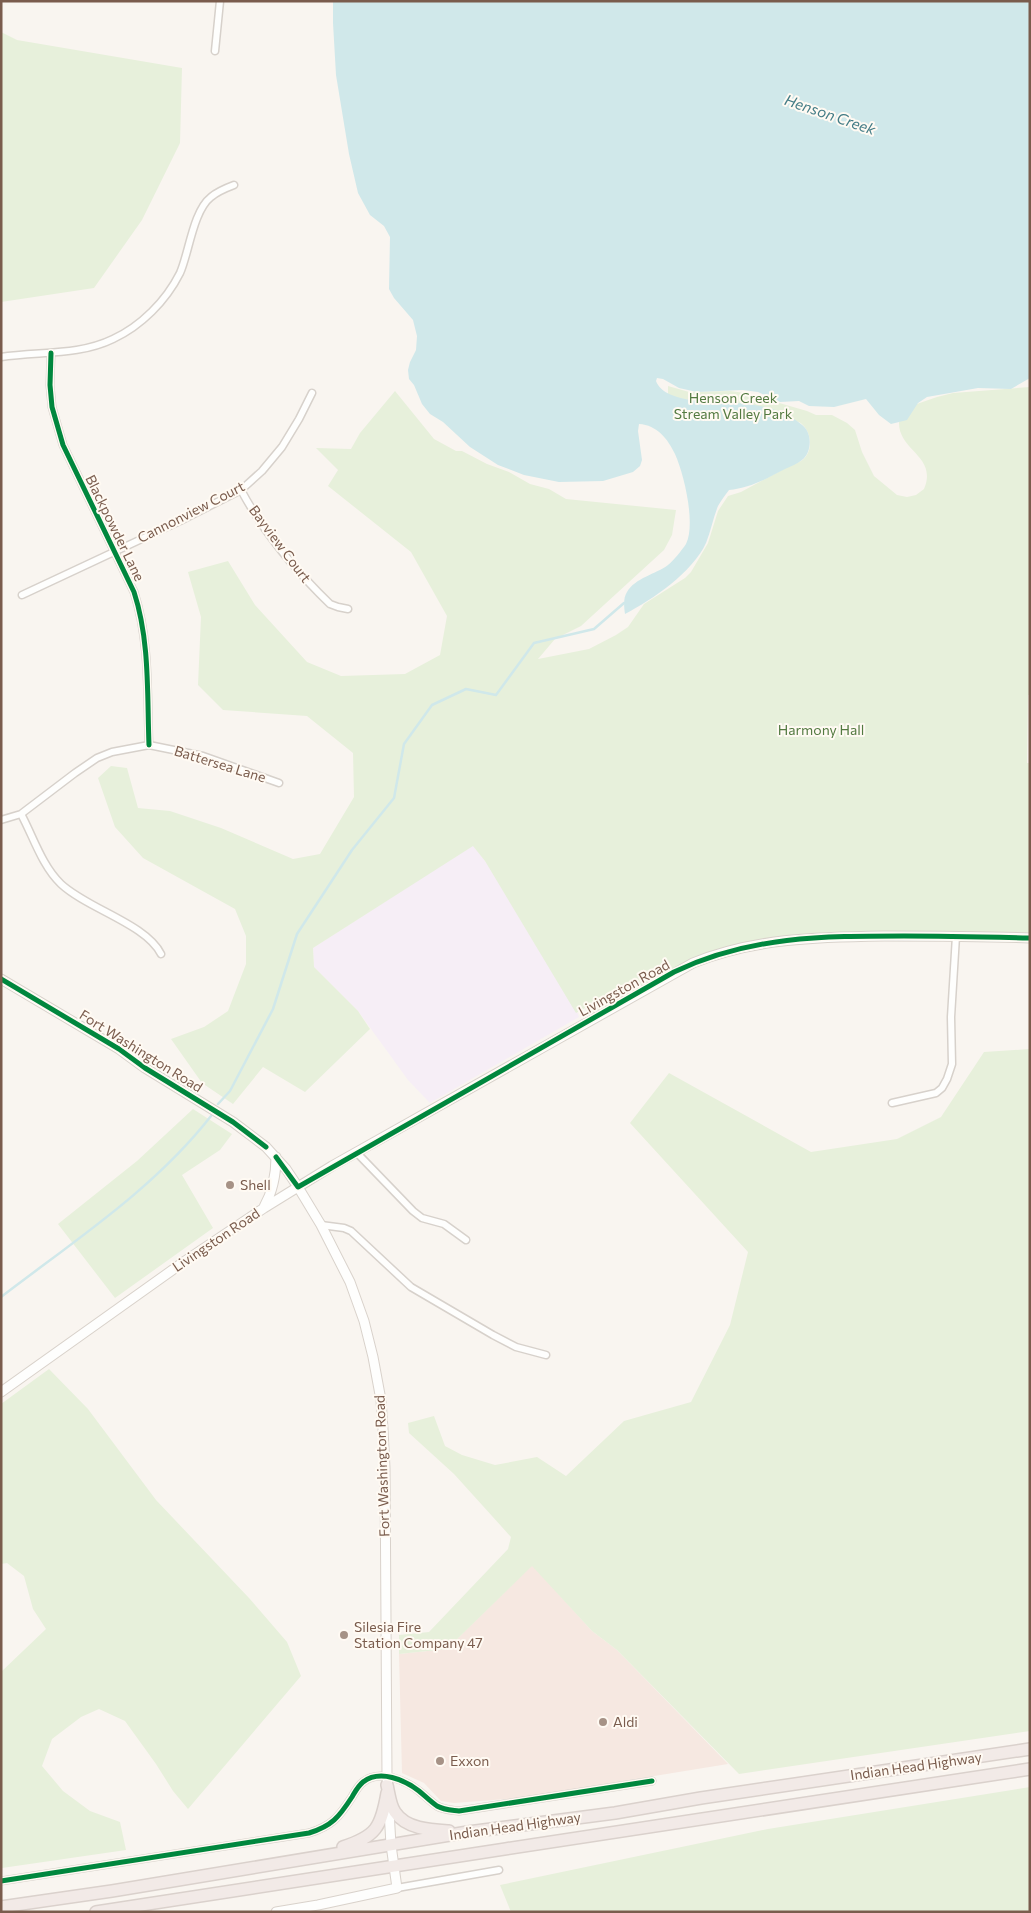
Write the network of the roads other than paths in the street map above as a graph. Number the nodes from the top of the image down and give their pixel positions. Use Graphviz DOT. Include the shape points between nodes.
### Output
graph roads {
  1 [pos="220,1"];
  2 [pos="215,51"];
  3 [pos="234,185"];
  4 [pos="51,353"];
  5 [pos="1,357"];
  6 [pos="312,392"];
  7 [pos="241,490"];
  8 [pos="114,552"];
  9 [pos="22,595"];
  10 [pos="348,609"];
  11 [pos="149,745"];
  12 [pos="279,783"];
  13 [pos="21,814"];
  14 [pos="1,820"];
  15 [pos="956,936"];
  16 [pos="1030,938"];
  17 [pos="161,954"];
  18 [pos="1,979"];
  19 [pos="892,1103"];
  20 [pos="357,1153"];
  21 [pos="276,1157"];
  22 [pos="298,1187"];
  23 [pos="264,1208"];
  24 [pos="321,1225"];
  25 [pos="466,1240"];
  26 [pos="546,1355"];
  27 [pos="1,1392"];
  28 [pos="1030,1749"];
  29 [pos="1030,1769"];
  30 [pos="652,1781"];
  31 [pos="387,1784"];
  32 [pos="473,1831"];
  33 [pos="391,1845"];
  34 [pos="315,1857"];
  35 [pos="394,1867"];
  36 [pos="498,1870"];
  37 [pos="1,1881"];
  38 [pos="397,1888"];
  39 [pos="1,1907"];
  40 [pos="96,1912"];
  41 [pos="276,1912"];
  1 -- 2 [label="street"];
  3 -- 4 [label="street" via="220,190 206,201 193,228 180,272 147,316 103,344"];
  4 -- 5 [label="street"];
  4 -- 8 [label="street, Blackpowder Lane" via="50,385 56,422 74,470"];
  6 -- 7 [label="street, Cannonview Court" via="282,447"];
  7 -- 8 [label="street, Cannonview Court"];
  7 -- 10 [label="street, Bayview Court" via="270,536 300,573 330,604"];
  8 -- 9 [label="street, Cannonview Court"];
  8 -- 11 [label="street, Blackpowder Lane" via="134,592 142,622"];
  11 -- 12 [label="street, Battersea Lane" via="202,756"];
  11 -- 13 [label="street, Battersea Lane" via="98,758"];
  13 -- 14 [label="street, Battersea Lane"];
  13 -- 17 [label="street" via="59,882 88,903 145,935"];
  15 -- 16 [label="main road, Livingston Road"];
  15 -- 19 [label="street" via="952,1064 947,1079 936,1093"];
  15 -- 20 [label="main road, Livingston Road" via="793,939 746,946 707,957 674,972"];
  18 -- 21 [label="main road, Fort Washington Road" via="234,1122"];
  20 -- 22 [label="main road, Livingston Road"];
  20 -- 25 [label="street" via="422,1218 444,1224"];
  21 -- 22 [label="main road, Fort Washington Road"];
  21 -- 23 [label="main road" via="272,1194"];
  22 -- 23 [label="main road, Livingston Road"];
  22 -- 24 [label="main road, Fort Washington Road"];
  23 -- 27 [label="main road, Livingston Road"];
  24 -- 26 [label="street" via="351,1231 411,1287 516,1347"];
  24 -- 31 [label="main road, Fort Washington Road" via="362,1314 381,1400 385,1468"];
  28 -- 32 [label="highway, Indian Head Highway" via="615,1813"];
  29 -- 35 [label="highway, Indian Head Highway"];
  30 -- 31 [label="street" via="459,1811 436,1806 418,1790"];
  31 -- 32 [label="highway" via="394,1810 411,1824 426,1829"];
  31 -- 33 [label="main road, Fort Washington Road"];
  31 -- 34 [label="highway" via="381,1819 370,1836"];
  31 -- 37 [label="street" via="374,1777 366,1780 340,1815 330,1824 309,1833"];
  32 -- 33 [label="highway, Indian Head Highway"];
  33 -- 34 [label="highway, Indian Head Highway"];
  33 -- 35 [label="main road, Fort Washington Road"];
  34 -- 39 [label="highway, Indian Head Highway"];
  35 -- 38 [label="main road, Fort Washington Road"];
  35 -- 40 [label="highway, Indian Head Highway"];
  36 -- 38 [label="street"];
  38 -- 41 [label="main road"];
}
